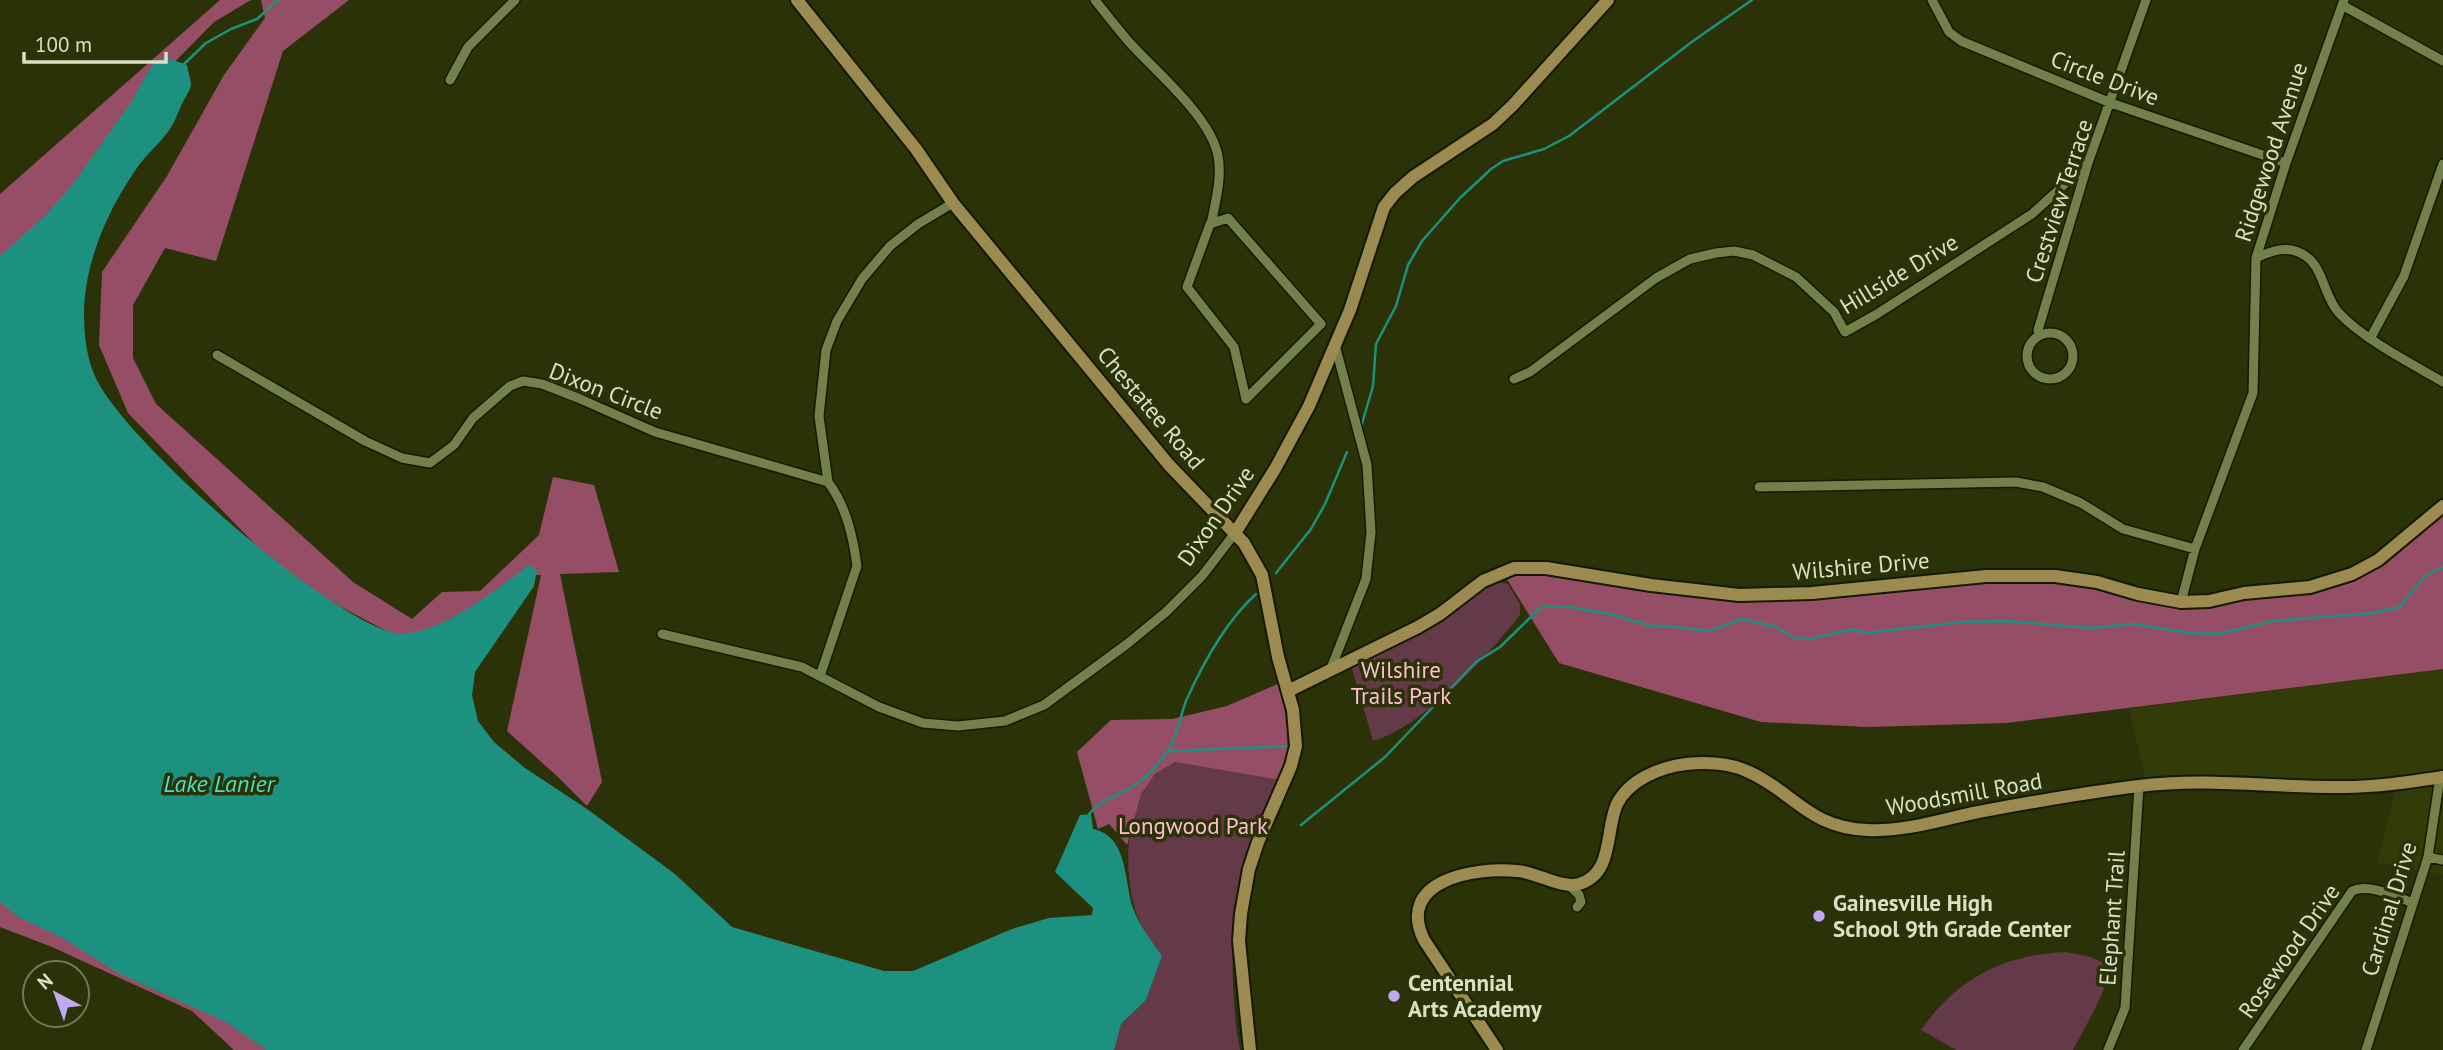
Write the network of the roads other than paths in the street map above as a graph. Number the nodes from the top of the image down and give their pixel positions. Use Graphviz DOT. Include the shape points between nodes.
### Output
graph roads {
  1 [pos="515,0"];
  2 [pos="797,0"];
  3 [pos="1095,0"];
  4 [pos="1608,0"];
  5 [pos="1932,0"];
  6 [pos="2146,0"];
  7 [pos="2343,2"];
  8 [pos="2443,61"];
  9 [pos="450,80"];
  10 [pos="2111,103"];
  11 [pos="2088,163"];
  12 [pos="2286,163"];
  13 [pos="2443,164"];
  14 [pos="953,203"];
  15 [pos="1210,224"];
  16 [pos="2256,258"];
  17 [pos="2039,336"];
  18 [pos="2371,337"];
  19 [pos="1335,345"];
  20 [pos="217,355"];
  21 [pos="1514,379"];
  22 [pos="2443,383"];
  23 [pos="828,482"];
  24 [pos="1759,487"];
  25 [pos="2443,506"];
  26 [pos="1234,533"];
  27 [pos="2195,549"];
  28 [pos="2181,602"];
  29 [pos="662,634"];
  30 [pos="1330,671"];
  31 [pos="820,676"];
  32 [pos="1288,691"];
  33 [pos="2441,777"];
  34 [pos="2139,786"];
  35 [pos="2428,857"];
  36 [pos="2443,860"];
  37 [pos="1570,886"];
  38 [pos="2413,903"];
  39 [pos="1577,907"];
  40 [pos="1246,1027"];
  41 [pos="1496,1048"];
  42 [pos="1250,1050"];
  43 [pos="1256,1050"];
  44 [pos="2108,1050"];
  45 [pos="2243,1050"];
  46 [pos="2366,1050"];
  1 -- 9 [label="street" via="468,47"];
  2 -- 14 [label="street, Chestatee Road" via="916,149"];
  3 -- 15 [label="street" via="1208,132 1220,171"];
  4 -- 19 [label="street, Dixon Drive" via="1503,114 1395,193 1375,229"];
  5 -- 10 [label="street, Circle Drive" via="1950,32 1961,41"];
  6 -- 10 [label="street, Crestview Terrace"];
  7 -- 8 [label="street"];
  7 -- 12 [label="street, Ridgewood Avenue"];
  10 -- 11 [label="street, Crestview Terrace"];
  10 -- 12 [label="street, Circle Drive"];
  11 -- 17 [label="street, Crestview Terrace"];
  11 -- 21 [label="street, Hillside Drive" via="2032,214 1845,332 1834,312 1796,278 1753,255 1716,253 1690,259 1656,278 1530,372"];
  12 -- 16 [label="street, Ridgewood Avenue"];
  13 -- 18 [label="street" via="2404,276"];
  14 -- 23 [label="street" via="890,246 862,279 837,321 826,350 819,416"];
  14 -- 26 [label="street, Chestatee Road" via="1169,465"];
  15 -- 15 [label="street" via="1187,287 1234,347 1246,399 1321,324 1228,218"];
  16 -- 18 [label="street" via="2276,249 2307,257 2339,313"];
  16 -- 27 [label="street, Ridgewood Avenue" via="2253,393"];
  17 -- 17 [label="street" via="2055,333 2068,341 2072,364 2062,376 2048,379 2030,368 2027,353"];
  18 -- 22 [label="street"];
  19 -- 26 [label="street, Dixon Drive" via="1309,406"];
  19 -- 30 [label="street" via="1367,465 1371,531 1366,579"];
  20 -- 23 [label="street, Dixon Circle" via="402,458 430,463 454,445 473,418 510,386 523,381 542,384 655,432"];
  23 -- 31 [label="street" via="842,503 857,566"];
  24 -- 27 [label="street" via="2031,484 2081,503 2123,528"];
  25 -- 28 [label="street, Wilshire Drive" via="2378,560 2352,574 2310,587"];
  26 -- 31 [label="street, Dixon Drive" via="1202,576 1127,645 1054,699 1014,718 958,726 923,723 879,708"];
  26 -- 32 [label="street, Chestatee Road" via="1262,575"];
  27 -- 28 [label="street, Ridgewood Avenue"];
  28 -- 30 [label="street, Wilshire Drive" via="2055,576 1986,576 1812,593 1739,595 1528,566 1490,577 1418,627"];
  29 -- 31 [label="street, Dixon Drive" via="802,667"];
  30 -- 32 [label="street, Wilshire Drive"];
  32 -- 40 [label="street, Chestatee Road" via="1296,746 1249,869 1241,914"];
  33 -- 34 [label="street, Woodsmill Road" via="2347,787 2213,782"];
  33 -- 35 [label="street, Cardinal Drive"];
  34 -- 37 [label="street, Woodsmill Road" via="1985,810 1940,822 1865,830 1810,814 1748,771 1710,763 1684,764 1652,774 1626,791 1614,811 1600,869 1591,879"];
  34 -- 44 [label="street, Elephant Trail" via="2125,1008"];
  35 -- 36 [label="street"];
  35 -- 38 [label="street, Cardinal Drive"];
  37 -- 39 [label="street" via="1581,902"];
  37 -- 41 [label="street" via="1528,872 1487,870 1436,885 1421,902 1418,926 1423,940"];
  38 -- 45 [label="street, Rosewood Drive" via="2371,890 2352,891"];
  38 -- 46 [label="street, Cardinal Drive"];
  40 -- 42 [label="street"];
  40 -- 43 [label="street"];
}
